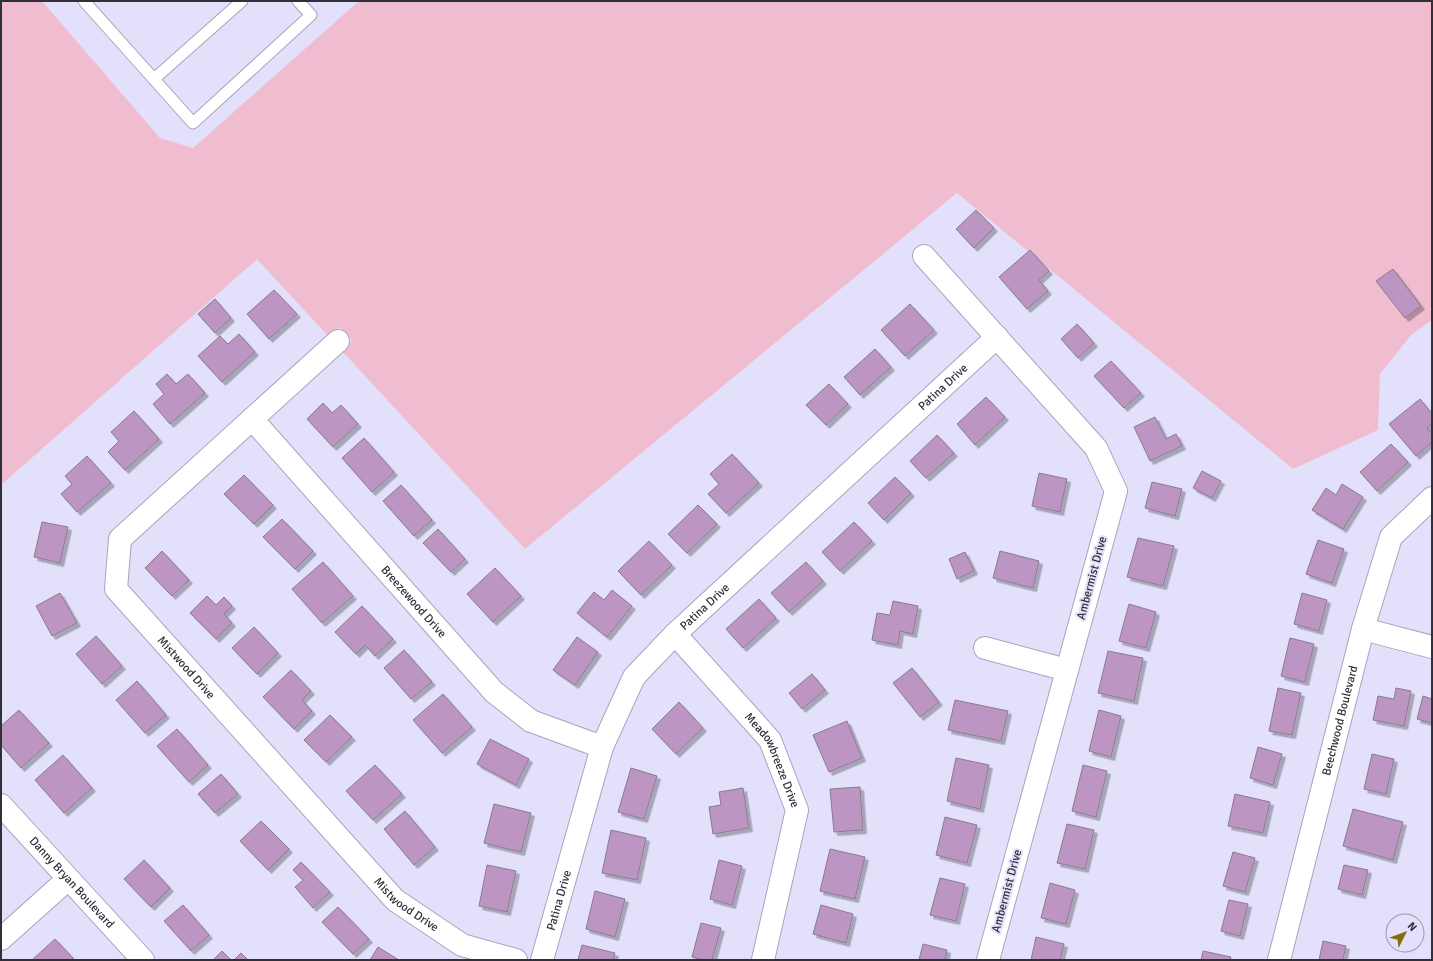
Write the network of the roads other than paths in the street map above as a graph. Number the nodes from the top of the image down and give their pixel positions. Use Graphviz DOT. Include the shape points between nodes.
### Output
graph roads {
  1 [pos="84,1"];
  2 [pos="242,1"];
  3 [pos="298,1"];
  4 [pos="154,79"];
  5 [pos="924,256"];
  6 [pos="997,337"];
  7 [pos="338,341"];
  8 [pos="252,419"];
  9 [pos="1432,498"];
  10 [pos="1363,629"];
  11 [pos="675,634"];
  12 [pos="1432,647"];
  13 [pos="985,648"];
  14 [pos="1067,670"];
  15 [pos="602,747"];
  16 [pos="1,805"];
  17 [pos="68,879"];
  18 [pos="1,939"];
  19 [pos="143,960"];
  20 [pos="516,960"];
  21 [pos="542,960"];
  22 [pos="764,960"];
  23 [pos="988,960"];
  24 [pos="1279,960"];
  1 -- 4 [label="lane"];
  2 -- 4 [label="lane"];
  3 -- 4 [label="lane" via="311,15 193,123"];
  5 -- 6 [label="street, Ambermist Drive"];
  6 -- 11 [label="street, Patina Drive"];
  6 -- 14 [label="street, Ambermist Drive" via="1096,448 1116,491"];
  7 -- 8 [label="street, Mistwood Drive"];
  8 -- 15 [label="street, Breezewood Drive" via="494,692 531,721"];
  8 -- 20 [label="street, Mistwood Drive" via="120,539 116,589 395,900 462,945"];
  9 -- 10 [label="street, Beechwood Boulevard" via="1391,536"];
  10 -- 12 [label="street"];
  10 -- 24 [label="street, Beechwood Boulevard"];
  11 -- 15 [label="street, Patina Drive" via="634,677"];
  11 -- 22 [label="street, Meadowbreeze Drive" via="770,740 797,810"];
  13 -- 14 [label="street"];
  14 -- 23 [label="street, Ambermist Drive"];
  15 -- 21 [label="street, Patina Drive"];
  16 -- 17 [label="street, Danny Bryan Boulevard"];
  17 -- 18 [label="street"];
  17 -- 19 [label="street, Danny Bryan Boulevard"];
}
